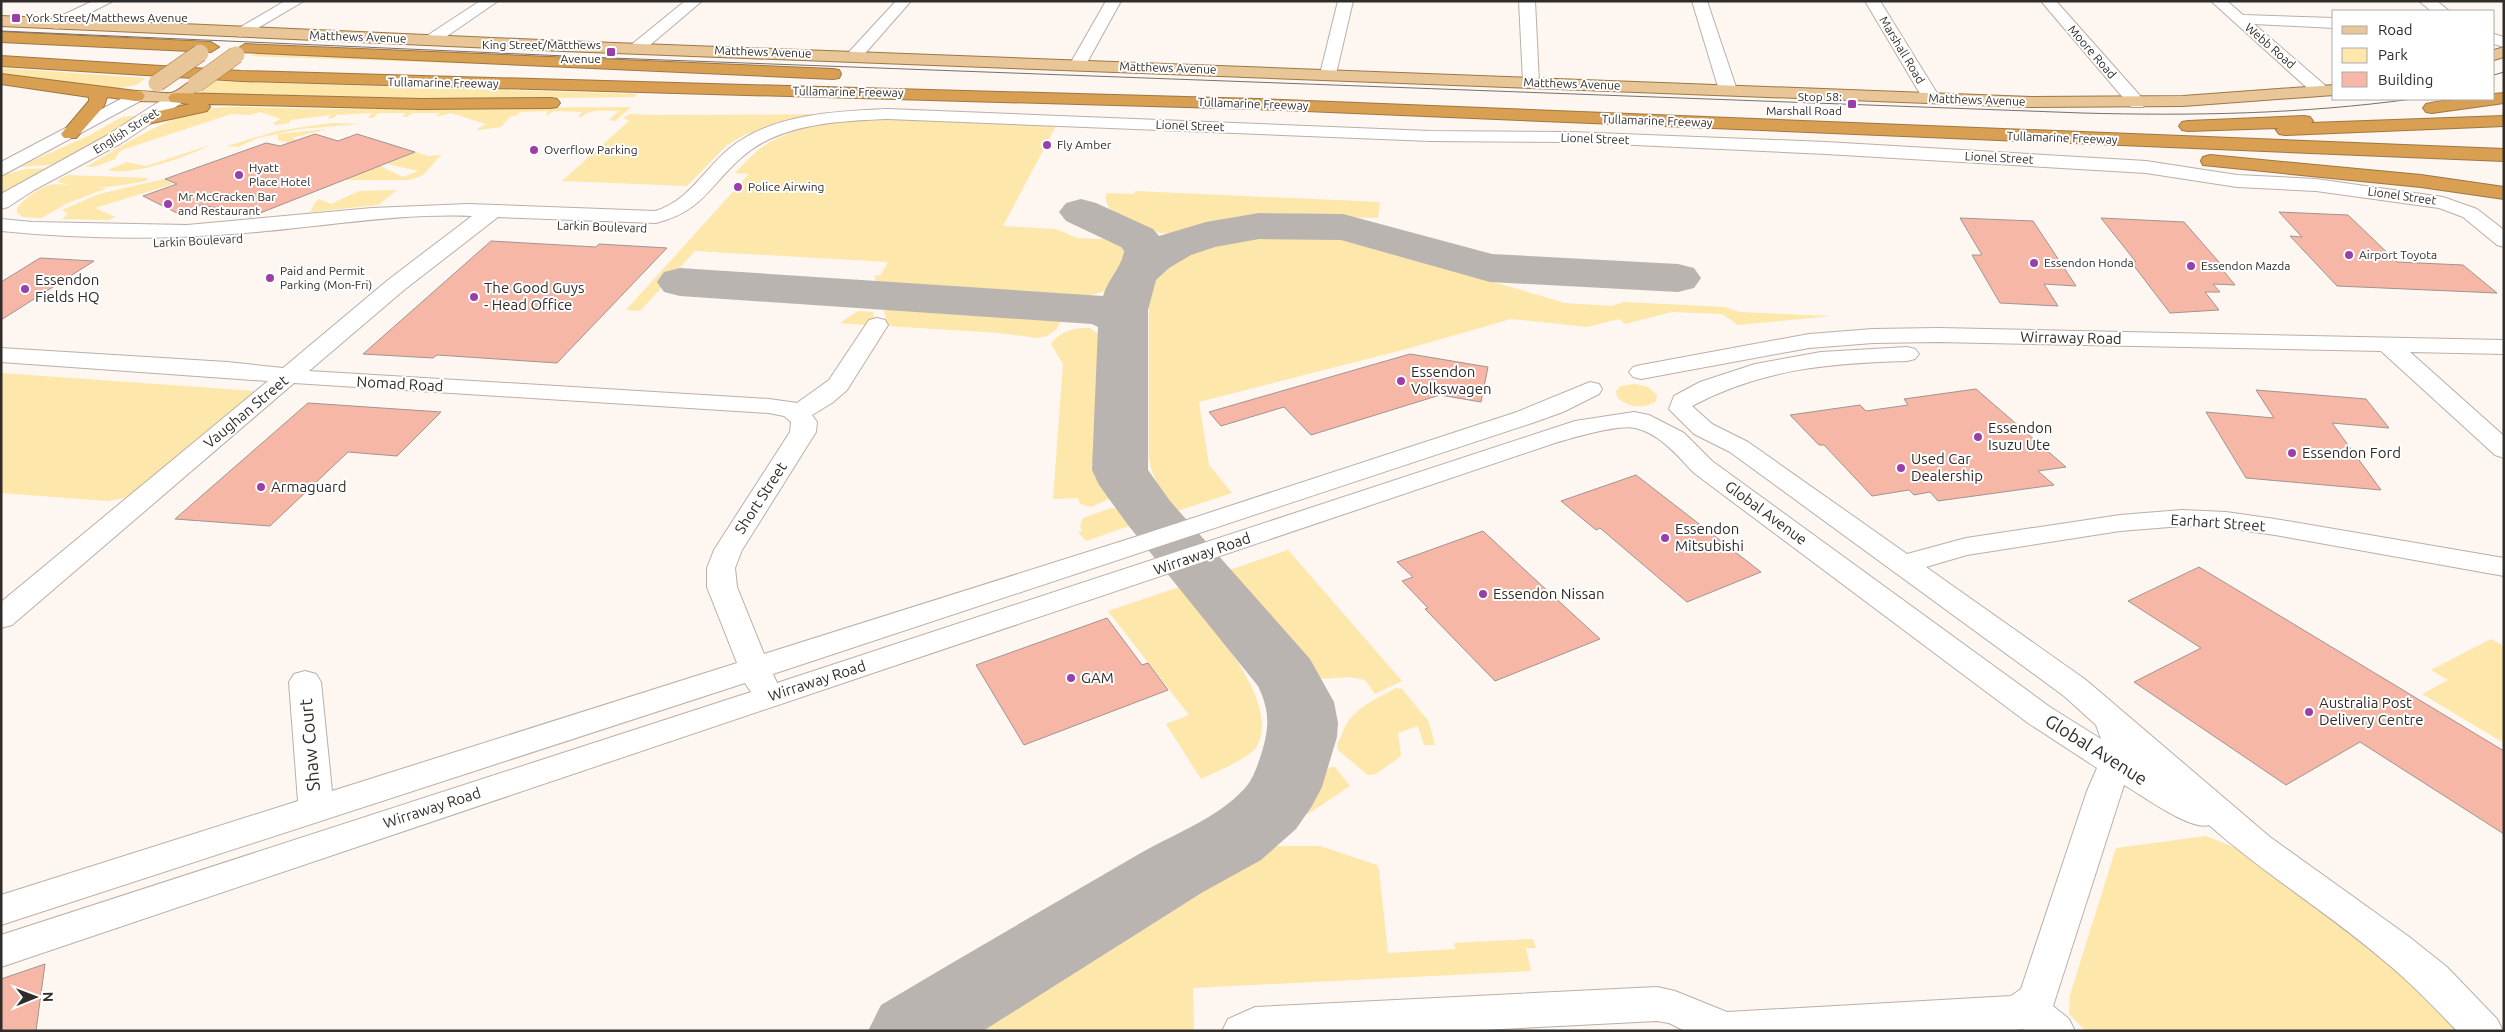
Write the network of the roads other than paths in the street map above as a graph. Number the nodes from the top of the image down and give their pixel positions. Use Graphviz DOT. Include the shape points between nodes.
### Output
graph roads {
  1 [pos="106,1"];
  2 [pos="297,1"];
  3 [pos="491,1"];
  4 [pos="695,1"];
  5 [pos="904,1"];
  6 [pos="1114,1"];
  7 [pos="1346,1"];
  8 [pos="1526,1"];
  9 [pos="1700,1"];
  10 [pos="1872,1"];
  11 [pos="2048,1"];
  12 [pos="2218,1"];
  13 [pos="2426,1"];
  14 [pos="2440,10"];
  15 [pos="2239,19"];
  16 [pos="1,21"];
  17 [pos="2332,23"];
  18 [pos="56,24"];
  19 [pos="240,32"];
  20 [pos="273,33"];
  21 [pos="1,37"];
  22 [pos="431,40"];
  23 [pos="1,48"];
  24 [pos="637,48"];
  25 [pos="205,50"];
  26 [pos="240,52"];
  27 [pos="855,55"];
  28 [pos="1,61"];
  29 [pos="1078,64"];
  30 [pos="848,74"];
  31 [pos="1328,74"];
  32 [pos="1,79"];
  33 [pos="964,80"];
  34 [pos="1531,82"];
  35 [pos="1728,90"];
  36 [pos="2328,90"];
  37 [pos="91,91"];
  38 [pos="136,96"];
  39 [pos="1211,96"];
  40 [pos="177,98"];
  41 [pos="1931,98"];
  42 [pos="2487,100"];
  43 [pos="249,101"];
  44 [pos="567,103"];
  45 [pos="596,103"];
  46 [pos="2137,103"];
  47 [pos="148,119"];
  48 [pos="1633,120"];
  49 [pos="2504,121"];
  50 [pos="1971,123"];
  51 [pos="70,134"];
  52 [pos="2504,155"];
  53 [pos="4,160"];
  54 [pos="2504,193"];
  55 [pos="696,195"];
  56 [pos="1,203"];
  57 [pos="486,216"];
  58 [pos="1,225"];
  59 [pos="1,240"];
  60 [pos="2504,241"];
  61 [pos="877,325"];
  62 [pos="1980,345"];
  63 [pos="2504,347"];
  64 [pos="2407,354"];
  65 [pos="1,355"];
  66 [pos="2504,365"];
  67 [pos="288,377"];
  68 [pos="1613,377"];
  69 [pos="1682,405"];
  70 [pos="798,413"];
  71 [pos="1637,420"];
  72 [pos="2504,431"];
  73 [pos="2504,450"];
  74 [pos="1292,494"];
  75 [pos="1313,516"];
  76 [pos="1906,566"];
  77 [pos="2504,567"];
  78 [pos="1849,575"];
  79 [pos="1,618"];
  80 [pos="1984,621"];
  81 [pos="1941,643"];
  82 [pos="754,668"];
  83 [pos="305,682"];
  84 [pos="766,698"];
  85 [pos="2108,715"];
  86 [pos="2115,764"];
  87 [pos="316,808"];
  88 [pos="2257,847"];
  89 [pos="1,910"];
  90 [pos="1,950"];
  91 [pos="2041,1020"];
  92 [pos="1242,1031"];
  93 [pos="2483,1031"];
  1 -- 18 [label="street"];
  2 -- 19 [label="street"];
  3 -- 22 [label="street"];
  4 -- 24 [label="street"];
  5 -- 27 [label="street"];
  6 -- 29 [label="street"];
  7 -- 31 [label="street"];
  8 -- 34 [label="street"];
  9 -- 35 [label="street"];
  10 -- 41 [label="street, Marshall Road"];
  11 -- 46 [label="street, Moore Road"];
  12 -- 15 [label="street, Webb Road"];
  13 -- 14 [label="street"];
  15 -- 17 [label="street"];
  15 -- 36 [label="street, Webb Road"];
  16 -- 18 [label="main road, Matthews Avenue"];
  18 -- 19 [label="main road, Matthews Avenue"];
  19 -- 20 [label="main road, Matthews Avenue"];
  19 -- 25 [label="main road, English Street"];
  20 -- 22 [label="main road, Matthews Avenue"];
  20 -- 26 [label="main road, English Street"];
  21 -- 25 [label="highway"];
  22 -- 24 [label="main road, Matthews Avenue"];
  23 -- 39 [label="highway, Tullamarine Freeway" via="344,68"];
  24 -- 27 [label="main road, Matthews Avenue"];
  25 -- 26 [label="main road"];
  25 -- 38 [label="main road, English Street, bridge"];
  26 -- 30 [label="highway"];
  26 -- 40 [label="main road, English Street, bridge"];
  27 -- 29 [label="main road, Matthews Avenue"];
  28 -- 39 [label="highway, Tullamarine Freeway" via="138,71 377,81"];
  29 -- 31 [label="main road, Matthews Avenue"];
  31 -- 34 [label="main road, Matthews Avenue"];
  32 -- 37 [label="highway"];
  33 -- 39 [label="highway"];
  34 -- 35 [label="main road, Matthews Avenue"];
  35 -- 41 [label="main road, Matthews Avenue"];
  36 -- 46 [label="main road, Matthews Avenue" via="2233,100"];
  37 -- 38 [label="highway"];
  37 -- 51 [label="highway" via="98,94 98,102"];
  38 -- 40 [label="main road"];
  38 -- 51 [label="street, English Street"];
  39 -- 45 [label="highway"];
  39 -- 48 [label="highway, Tullamarine Freeway"];
  39 -- 50 [label="highway, Tullamarine Freeway"];
  40 -- 43 [label="highway"];
  40 -- 47 [label="street, English Street"];
  41 -- 46 [label="main road, Matthews Avenue"];
  42 -- 50 [label="highway" via="2343,117 2243,124"];
  43 -- 44 [label="highway"];
  43 -- 47 [label="highway" via="175,111"];
  47 -- 56 [label="street, English Street"];
  48 -- 52 [label="highway, Tullamarine Freeway"];
  48 -- 54 [label="highway" via="2120,153 2412,180"];
  49 -- 50 [label="highway, Tullamarine Freeway" via="2253,131"];
  51 -- 53 [label="street, English Street" via="49,145"];
  55 -- 57 [label="street, Larkin Boulevard" via="692,208 680,220 650,229"];
  55 -- 60 [label="street, Lionel Street" via="742,148 760,138 829,120 888,114 1430,136 1571,137 2146,166 2222,179 2336,187 2442,203 2470,213"];
  57 -- 58 [label="street, Larkin Boulevard" via="402,212 179,231"];
  57 -- 59 [label="street, Larkin Boulevard" via="193,242"];
  57 -- 67 [label="street, Vaughan Street" via="396,285"];
  61 -- 70 [label="street" via="838,385"];
  62 -- 64 [label="street, Wirraway Road"];
  62 -- 68 [label="street, Wirraway Road" via="1906,335 1809,341"];
  62 -- 69 [label="street, Wirraway Road" via="1822,360 1743,374 1709,387"];
  63 -- 64 [label="street, Wirraway Road"];
  64 -- 66 [label="street, Wirraway Road"];
  64 -- 72 [label="street"];
  64 -- 73 [label="street"];
  65 -- 67 [label="street, Nomad Road" via="227,369"];
  67 -- 70 [label="street, Nomad Road" via="769,406"];
  67 -- 79 [label="street, Vaughan Street"];
  68 -- 69 [label="street, Global Avenue" via="1663,378 1681,393"];
  68 -- 71 [label="street" via="1593,399 1616,415"];
  68 -- 74 [label="street, Wirraway Road" via="1526,418"];
  69 -- 71 [label="street, Wirraway Road" via="1665,418"];
  69 -- 76 [label="street, Global Avenue" via="1700,427 1739,447"];
  70 -- 82 [label="street, Short Street" via="804,422 803,432 728,550 721,568 722,587"];
  71 -- 75 [label="street, Wirraway Road" via="1572,430"];
  71 -- 78 [label="street, Global Avenue" via="1675,438 1703,467"];
  74 -- 75 [label="street"];
  74 -- 82 [label="street, Wirraway Road"];
  75 -- 84 [label="street, Wirraway Road"];
  76 -- 77 [label="street, Earhart Street" via="1966,547 2120,523 2182,518 2275,527"];
  76 -- 78 [label="street, Earhart Street" via="1883,578"];
  76 -- 80 [label="street, Global Avenue"];
  78 -- 81 [label="street, Global Avenue"];
  80 -- 81 [label="street"];
  80 -- 85 [label="street, Global Avenue"];
  81 -- 86 [label="street, Global Avenue" via="2039,715"];
  82 -- 84 [label="street, Short Street"];
  82 -- 87 [label="street, Wirraway Road"];
  83 -- 87 [label="street, Shaw Court"];
  84 -- 90 [label="street, Wirraway Road"];
  85 -- 86 [label="street" via="2119,743"];
  85 -- 88 [label="street, Global Avenue"];
  86 -- 88 [label="street, Global Avenue"];
  86 -- 91 [label="street" via="2038,999"];
  87 -- 89 [label="street, Wirraway Road"];
  88 -- 93 [label="street, Global Avenue" via="2433,978"];
  91 -- 92 [label="street" via="2005,1015 1727,1029 1677,1008 1657,1004 1255,1024"];
}
